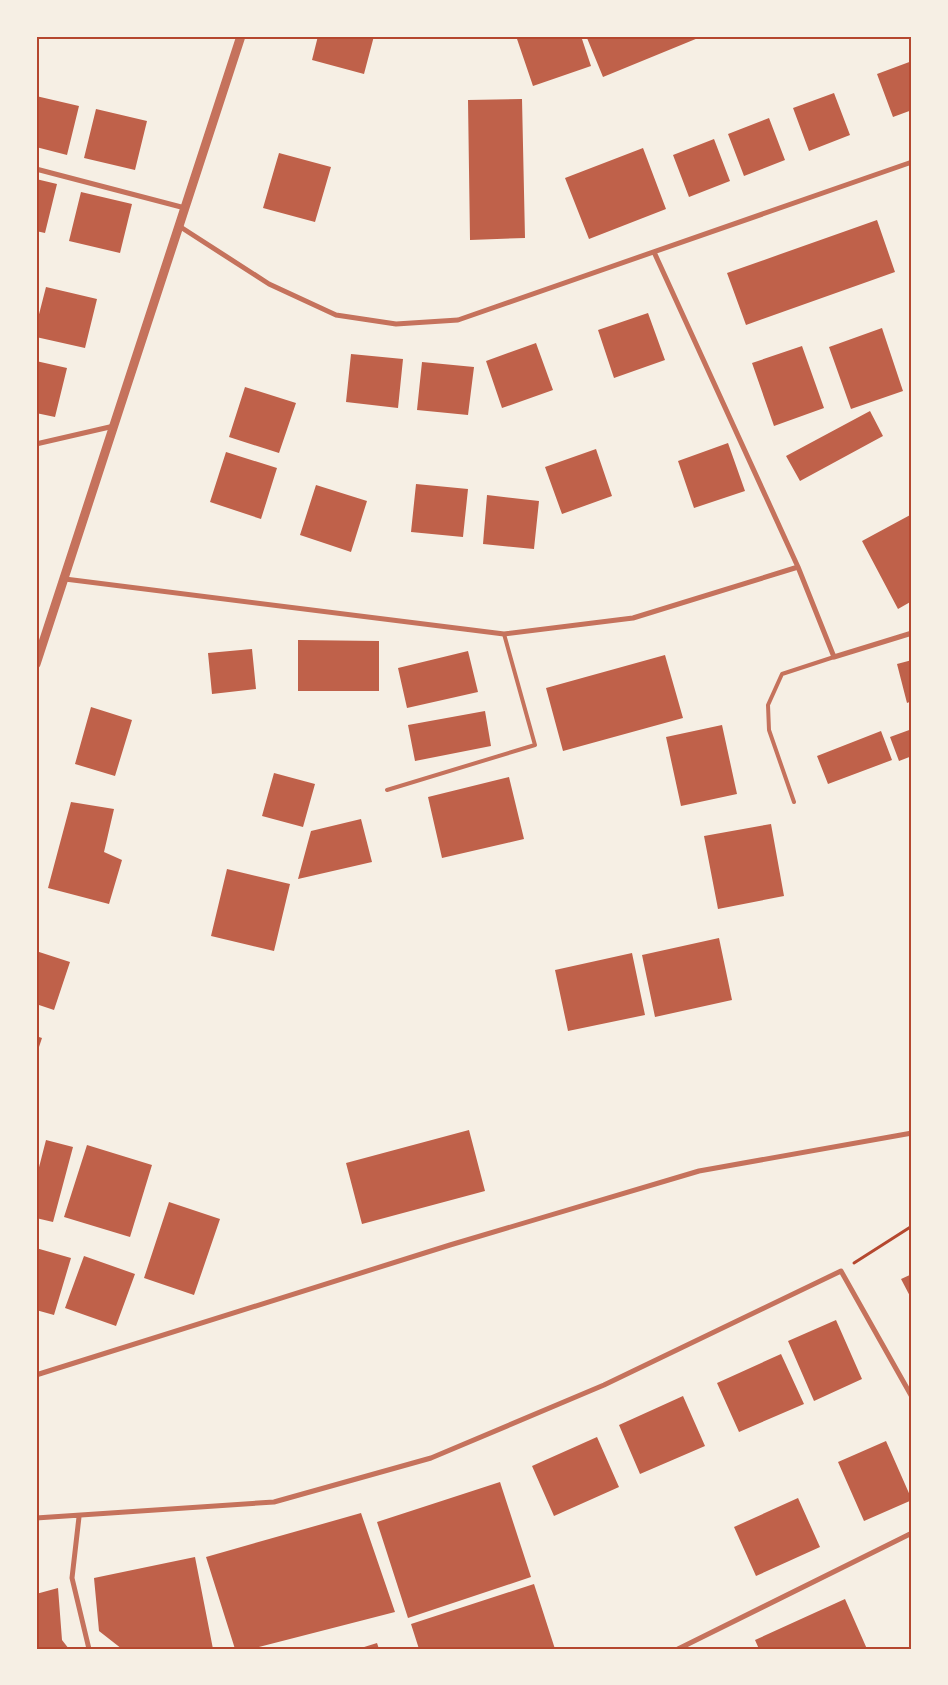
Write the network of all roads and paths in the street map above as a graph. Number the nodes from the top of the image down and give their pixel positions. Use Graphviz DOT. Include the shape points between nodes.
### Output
graph roads {
  1 [pos="241,36"];
  2 [pos="912,162"];
  3 [pos="36,169"];
  4 [pos="185,208"];
  5 [pos="179,226"];
  6 [pos="654,252"];
  7 [pos="115,426"];
  8 [pos="36,444"];
  9 [pos="798,567"];
  10 [pos="65,579"];
  11 [pos="912,633"];
  12 [pos="504,634"];
  13 [pos="834,657"];
  14 [pos="36,664"];
  15 [pos="387,790"];
  16 [pos="794,802"];
  17 [pos="912,1133"];
  18 [pos="912,1226"];
  19 [pos="841,1271"];
  20 [pos="36,1375"];
  21 [pos="912,1397"];
  22 [pos="79,1517"];
  23 [pos="36,1518"];
  24 [pos="912,1533"];
  25 [pos="89,1649"];
  26 [pos="678,1649"];
  1 -- 4 [label="street"];
  2 -- 6 [label="street"];
  3 -- 4 [label="street"];
  4 -- 5 [label="street"];
  5 -- 6 [label="street" via="269,284 336,315 396,324 458,320"];
  5 -- 7 [label="street"];
  6 -- 9 [label="street"];
  7 -- 8 [label="street"];
  7 -- 10 [label="street"];
  9 -- 12 [label="street" via="633,618"];
  9 -- 13 [label="street"];
  10 -- 12 [label="street"];
  10 -- 14 [label="street"];
  11 -- 13 [label="street"];
  12 -- 15 [label="lane" via="535,745"];
  13 -- 16 [label="lane" via="782,674 768,705 769,730"];
  17 -- 20 [label="street" via="699,1171"];
  18 -- 19 [label="path"];
  19 -- 21 [label="street"];
  19 -- 22 [label="street" via="604,1386 431,1458 274,1502"];
  22 -- 23 [label="street"];
  22 -- 25 [label="street" via="72,1578"];
  24 -- 26 [label="street"];
}
